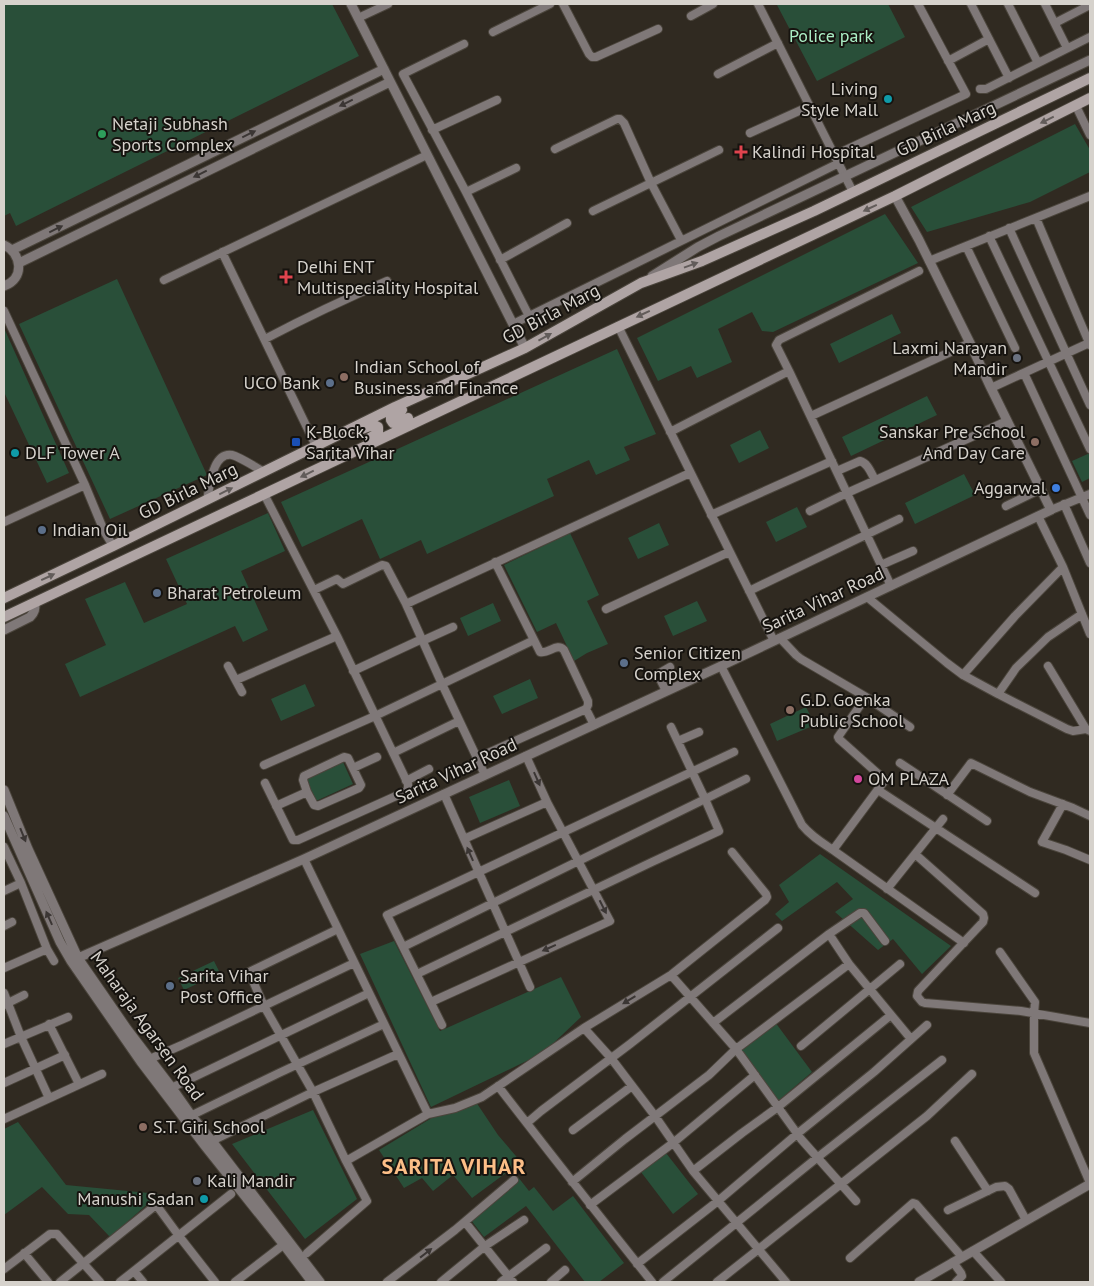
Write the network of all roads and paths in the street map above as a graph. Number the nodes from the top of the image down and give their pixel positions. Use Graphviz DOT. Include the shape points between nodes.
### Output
graph roads {
  1 [pos="351,4"];
  2 [pos="388,4"];
  3 [pos="550,4"];
  4 [pos="563,4"];
  5 [pos="713,4"];
  6 [pos="758,4"];
  7 [pos="918,4"];
  8 [pos="971,4"];
  9 [pos="1008,4"];
  10 [pos="1045,4"];
  11 [pos="374,7"];
  12 [pos="1089,7"];
  13 [pos="691,16"];
  14 [pos="358,18"];
  15 [pos="1055,23"];
  16 [pos="658,29"];
  17 [pos="493,32"];
  18 [pos="1090,37"];
  19 [pos="989,39"];
  20 [pos="778,43"];
  21 [pos="464,44"];
  22 [pos="1067,48"];
  23 [pos="1090,60"];
  24 [pos="948,61"];
  25 [pos="1038,63"];
  26 [pos="384,69"];
  27 [pos="718,74"];
  28 [pos="1009,78"];
  29 [pos="1090,78"];
  30 [pos="390,82"];
  31 [pos="980,90"];
  32 [pos="1090,98"];
  33 [pos="497,100"];
  34 [pos="810,106"];
  35 [pos="1076,106"];
  36 [pos="432,130"];
  37 [pos="750,133"];
  38 [pos="1090,135"];
  39 [pos="555,149"];
  40 [pos="719,150"];
  41 [pos="427,155"];
  42 [pos="837,159"];
  43 [pos="516,168"];
  44 [pos="846,176"];
  45 [pos="652,183"];
  46 [pos="466,192"];
  47 [pos="853,192"];
  48 [pos="895,196"];
  49 [pos="1090,196"];
  50 [pos="593,211"];
  51 [pos="1036,218"];
  52 [pos="567,223"];
  53 [pos="1009,228"];
  54 [pos="989,236"];
  55 [pos="681,240"];
  56 [pos="966,246"];
  57 [pos="8,247"];
  58 [pos="222,252"];
  59 [pos="500,260"];
  60 [pos="929,261"];
  61 [pos="19,263"];
  62 [pos="919,271"];
  63 [pos="164,280"];
  64 [pos="387,281"];
  65 [pos="641,283"];
  66 [pos="4,286"];
  67 [pos="4,311"];
  68 [pos="529,316"];
  69 [pos="513,324"];
  70 [pos="618,326"];
  71 [pos="264,339"];
  72 [pos="970,343"];
  73 [pos="1090,344"];
  74 [pos="524,348"];
  75 [pos="1015,348"];
  76 [pos="1066,354"];
  77 [pos="1048,362"];
  78 [pos="789,371"];
  79 [pos="1024,373"];
  80 [pos="991,388"];
  81 [pos="428,392"];
  82 [pos="1090,404"];
  83 [pos="449,406"];
  84 [pos="811,416"];
  85 [pos="1008,421"];
  86 [pos="670,432"];
  87 [pos="331,439"];
  88 [pos="316,446"];
  89 [pos="1090,449"];
  90 [pos="340,457"];
  91 [pos="832,461"];
  92 [pos="837,471"];
  93 [pos="264,472"];
  94 [pos="690,473"];
  95 [pos="875,480"];
  96 [pos="84,485"];
  97 [pos="1041,489"];
  98 [pos="847,493"];
  99 [pos="264,494"];
  100 [pos="1090,494"];
  101 [pos="1082,497"];
  102 [pos="207,500"];
  103 [pos="1064,504"];
  104 [pos="1006,506"];
  105 [pos="1050,510"];
  106 [pos="810,511"];
  107 [pos="711,515"];
  108 [pos="1038,516"];
  109 [pos="1090,516"];
  110 [pos="899,519"];
  111 [pos="4,522"];
  112 [pos="867,534"];
  113 [pos="113,546"];
  114 [pos="913,550"];
  115 [pos="729,552"];
  116 [pos="495,562"];
  117 [pos="1090,563"];
  118 [pos="881,565"];
  119 [pos="1063,568"];
  120 [pos="891,586"];
  121 [pos="314,590"];
  122 [pos="748,591"];
  123 [pos="867,597"];
  124 [pos="4,598"];
  125 [pos="35,603"];
  126 [pos="406,604"];
  127 [pos="606,609"];
  128 [pos="1082,614"];
  129 [pos="4,617"];
  130 [pos="453,627"];
  131 [pos="4,630"];
  132 [pos="1090,634"];
  133 [pos="336,636"];
  134 [pos="777,639"];
  135 [pos="422,640"];
  136 [pos="534,640"];
  137 [pos="228,666"];
  138 [pos="721,666"];
  139 [pos="1048,666"];
  140 [pos="670,667"];
  141 [pos="353,671"];
  142 [pos="963,675"];
  143 [pos="236,680"];
  144 [pos="442,684"];
  145 [pos="242,692"];
  146 [pos="666,692"];
  147 [pos="998,694"];
  148 [pos="866,697"];
  149 [pos="586,709"];
  150 [pos="375,716"];
  151 [pos="459,721"];
  152 [pos="594,724"];
  153 [pos="671,727"];
  154 [pos="910,727"];
  155 [pos="1088,730"];
  156 [pos="699,732"];
  157 [pos="678,741"];
  158 [pos="734,752"];
  159 [pos="393,753"];
  160 [pos="526,756"];
  161 [pos="377,757"];
  162 [pos="477,758"];
  163 [pos="900,764"];
  164 [pos="264,765"];
  165 [pos="353,768"];
  166 [pos="429,769"];
  167 [pos="692,771"];
  168 [pos="485,775"];
  169 [pos="746,779"];
  170 [pos="406,781"];
  171 [pos="265,783"];
  172 [pos="4,790"];
  173 [pos="878,790"];
  174 [pos="307,792"];
  175 [pos="444,794"];
  176 [pos="947,795"];
  177 [pos="705,799"];
  178 [pos="547,802"];
  179 [pos="1063,804"];
  180 [pos="276,806"];
  181 [pos="7,807"];
  182 [pos="4,816"];
  183 [pos="1090,816"];
  184 [pos="943,819"];
  185 [pos="987,820"];
  186 [pos="935,828"];
  187 [pos="563,832"];
  188 [pos="464,839"];
  189 [pos="4,847"];
  190 [pos="833,850"];
  191 [pos="732,852"];
  192 [pos="915,854"];
  193 [pos="304,859"];
  194 [pos="1090,860"];
  195 [pos="578,861"];
  196 [pos="478,872"];
  197 [pos="21,883"];
  198 [pos="594,889"];
  199 [pos="887,889"];
  200 [pos="4,891"];
  201 [pos="1035,892"];
  202 [pos="492,903"];
  203 [pos="12,922"];
  204 [pos="4,926"];
  205 [pos="338,928"];
  206 [pos="778,928"];
  207 [pos="505,932"];
  208 [pos="829,934"];
  209 [pos="885,941"];
  210 [pos="964,943"];
  211 [pos="402,947"];
  212 [pos="47,948"];
  213 [pos="1000,952"];
  214 [pos="74,960"];
  215 [pos="54,961"];
  216 [pos="354,963"];
  217 [pos="518,963"];
  218 [pos="848,964"];
  219 [pos="900,964"];
  220 [pos="4,968"];
  221 [pos="417,974"];
  222 [pos="671,975"];
  223 [pos="530,987"];
  224 [pos="869,990"];
  225 [pos="369,992"];
  226 [pos="4,993"];
  227 [pos="24,995"];
  228 [pos="690,996"];
  229 [pos="430,1002"];
  230 [pos="6,1004"];
  231 [pos="264,1006"];
  232 [pos="1034,1014"];
  233 [pos="890,1015"];
  234 [pos="68,1017"];
  235 [pos="713,1023"];
  236 [pos="1090,1023"];
  237 [pos="49,1024"];
  238 [pos="384,1024"];
  239 [pos="442,1025"];
  240 [pos="927,1025"];
  241 [pos="584,1028"];
  242 [pos="281,1035"];
  243 [pos="21,1037"];
  244 [pos="911,1039"];
  245 [pos="4,1044"];
  246 [pos="802,1046"];
  247 [pos="736,1049"];
  248 [pos="398,1054"];
  249 [pos="65,1055"];
  250 [pos="610,1058"];
  251 [pos="145,1060"];
  252 [pos="942,1060"];
  253 [pos="297,1064"];
  254 [pos="35,1069"];
  255 [pos="102,1074"];
  256 [pos="972,1074"];
  257 [pos="755,1075"];
  258 [pos="4,1083"];
  259 [pos="79,1084"];
  260 [pos="498,1086"];
  261 [pos="632,1086"];
  262 [pos="168,1090"];
  263 [pos="313,1092"];
  264 [pos="49,1098"];
  265 [pos="778,1107"];
  266 [pos="428,1114"];
  267 [pos="655,1116"];
  268 [pos="188,1117"];
  269 [pos="4,1119"];
  270 [pos="527,1123"];
  271 [pos="573,1130"];
  272 [pos="798,1134"];
  273 [pos="955,1141"];
  274 [pos="673,1143"];
  275 [pos="209,1144"];
  276 [pos="818,1157"];
  277 [pos="346,1161"];
  278 [pos="693,1171"];
  279 [pos="514,1180"];
  280 [pos="572,1182"];
  281 [pos="1090,1183"];
  282 [pos="841,1184"];
  283 [pos="988,1191"];
  284 [pos="231,1194"];
  285 [pos="856,1200"];
  286 [pos="718,1201"];
  287 [pos="590,1204"];
  288 [pos="948,1210"];
  289 [pos="524,1220"];
  290 [pos="1026,1220"];
  291 [pos="465,1222"];
  292 [pos="737,1223"];
  293 [pos="179,1236"];
  294 [pos="286,1243"];
  295 [pos="485,1246"];
  296 [pos="546,1248"];
  297 [pos="759,1250"];
  298 [pos="973,1251"];
  299 [pos="24,1253"];
  300 [pos="306,1253"];
  301 [pos="850,1258"];
  302 [pos="958,1260"];
  303 [pos="83,1264"];
  304 [pos="638,1264"];
  305 [pos="4,1269"];
  306 [pos="565,1270"];
  307 [pos="134,1271"];
  308 [pos="510,1279"];
  309 [pos="997,1281"];
  310 [pos="48,1282"];
  311 [pos="60,1282"];
  312 [pos="100,1282"];
  313 [pos="120,1282"];
  314 [pos="143,1282"];
  315 [pos="215,1282"];
  316 [pos="235,1282"];
  317 [pos="312,1282"];
  318 [pos="320,1282"];
  319 [pos="387,1282"];
  320 [pos="442,1282"];
  321 [pos="501,1282"];
  322 [pos="551,1282"];
  323 [pos="652,1282"];
  324 [pos="664,1282"];
  325 [pos="717,1282"];
  326 [pos="786,1282"];
  327 [pos="919,1282"];
  328 [pos="956,1282"];
  1 -- 14 [label="street"];
  2 -- 11 [label="street"];
  3 -- 17 [label="street"];
  4 -- 16 [label="street" via="592,57"];
  5 -- 13 [label="street"];
  6 -- 20 [label="street"];
  7 -- 24 [label="street"];
  8 -- 19 [label="street"];
  9 -- 25 [label="street"];
  10 -- 15 [label="street"];
  11 -- 14 [label="street"];
  12 -- 15 [label="street"];
  14 -- 26 [label="street"];
  15 -- 22 [label="street"];
  18 -- 22 [label="street"];
  19 -- 24 [label="street"];
  19 -- 28 [label="street"];
  20 -- 27 [label="street"];
  20 -- 34 [label="street"];
  21 -- 36 [label="street" via="403,74"];
  22 -- 25 [label="street"];
  23 -- 44 [label="street"];
  24 -- 42 [label="street" via="966,94"];
  25 -- 28 [label="street"];
  26 -- 30 [label="street"];
  57 -- 26 [label="street, one-way"];
  28 -- 31 [label="street"];
  29 -- 47 [label="main road, GD Birla Marg"];
  30 -- 41 [label="street"];
  30 -- 61 [label="street, one-way"];
  32 -- 35 [label="main road, GD Birla Marg"];
  33 -- 36 [label="street"];
  34 -- 37 [label="street"];
  34 -- 42 [label="street"];
  35 -- 38 [label="street"];
  35 -- 48 [label="main road, GD Birla Marg, one-way"];
  36 -- 46 [label="street"];
  39 -- 45 [label="street" via="620,119"];
  40 -- 45 [label="street"];
  41 -- 58 [label="street"];
  41 -- 69 [label="street"];
  42 -- 44 [label="street"];
  42 -- 55 [label="street"];
  43 -- 46 [label="street"];
  44 -- 47 [label="street"];
  44 -- 65 [label="street" via="698,247"];
  45 -- 50 [label="street"];
  45 -- 55 [label="street"];
  46 -- 59 [label="street"];
  65 -- 47 [label="main road, GD Birla Marg, one-way" via="702,261"];
  48 -- 60 [label="street"];
  48 -- 70 [label="main road, GD Birla Marg, one-way"];
  49 -- 51 [label="street"];
  51 -- 53 [label="street"];
  51 -- 73 [label="street"];
  52 -- 59 [label="street"];
  53 -- 54 [label="street"];
  53 -- 76 [label="street"];
  54 -- 56 [label="street"];
  54 -- 77 [label="street"];
  55 -- 68 [label="street"];
  56 -- 60 [label="street"];
  56 -- 75 [label="street"];
  57 -- 61 [label="street"];
  58 -- 63 [label="street"];
  58 -- 71 [label="street"];
  59 -- 68 [label="street"];
  60 -- 72 [label="street"];
  61 -- 66 [label="street" via="14,280"];
  62 -- 78 [label="street" via="779,340 776,345"];
  64 -- 71 [label="street"];
  74 -- 65 [label="main road, GD Birla Marg, one-way"];
  67 -- 96 [label="street"];
  68 -- 69 [label="street"];
  69 -- 74 [label="street"];
  70 -- 83 [label="main road, GD Birla Marg"];
  70 -- 86 [label="street"];
  71 -- 88 [label="street"];
  72 -- 80 [label="street"];
  72 -- 84 [label="street"];
  73 -- 76 [label="street"];
  74 -- 81 [label="main road, GD Birla Marg"];
  76 -- 77 [label="street"];
  76 -- 82 [label="street"];
  77 -- 79 [label="street"];
  77 -- 89 [label="street"];
  78 -- 84 [label="street"];
  78 -- 86 [label="street"];
  79 -- 80 [label="street"];
  79 -- 101 [label="street"];
  80 -- 85 [label="street"];
  81 -- 83 [label="main road" via="422,400 391,417 392,422 397,423 430,407"];
  81 -- 87 [label="main road, GD Birla Marg"];
  83 -- 90 [label="main road, GD Birla Marg"];
  84 -- 91 [label="street"];
  85 -- 95 [label="street"];
  85 -- 97 [label="street"];
  86 -- 94 [label="street"];
  87 -- 88 [label="main road, GD Birla Marg"];
  87 -- 90 [label="main road" via="373,425 378,427 378,433"];
  88 -- 93 [label="main road, GD Birla Marg"];
  90 -- 99 [label="main road, GD Birla Marg, one-way"];
  91 -- 92 [label="street"];
  91 -- 107 [label="street"];
  92 -- 95 [label="street" via="860,461 866,464"];
  92 -- 98 [label="street"];
  102 -- 93 [label="main road, GD Birla Marg, one-way"];
  93 -- 102 [label="street" via="232,456 224,456 216,463"];
  94 -- 107 [label="street"];
  94 -- 116 [label="street"];
  95 -- 98 [label="street"];
  96 -- 111 [label="street"];
  96 -- 113 [label="street"];
  97 -- 104 [label="street"];
  97 -- 105 [label="street"];
  98 -- 106 [label="street"];
  98 -- 112 [label="street"];
  99 -- 121 [label="street"];
  99 -- 125 [label="main road, GD Birla Marg"];
  100 -- 101 [label="street"];
  101 -- 103 [label="street"];
  101 -- 109 [label="street"];
  102 -- 113 [label="main road, GD Birla Marg"];
  103 -- 105 [label="street"];
  103 -- 117 [label="street"];
  105 -- 108 [label="street, Sarita Vihar Road"];
  107 -- 115 [label="street"];
  108 -- 119 [label="street"];
  108 -- 120 [label="street, Sarita Vihar Road"];
  110 -- 112 [label="street"];
  112 -- 118 [label="street"];
  112 -- 122 [label="street"];
  124 -- 113 [label="main road, GD Birla Marg, one-way"];
  114 -- 118 [label="street"];
  115 -- 122 [label="street"];
  115 -- 127 [label="street"];
  116 -- 126 [label="street"];
  116 -- 136 [label="street"];
  118 -- 120 [label="street"];
  119 -- 128 [label="street"];
  119 -- 142 [label="street"];
  120 -- 123 [label="street, Sarita Vihar Road"];
  121 -- 126 [label="street" via="338,579 343,584 384,565"];
  121 -- 133 [label="street"];
  122 -- 134 [label="street"];
  123 -- 134 [label="street, Sarita Vihar Road"];
  123 -- 142 [label="street"];
  125 -- 129 [label="main road, GD Birla Marg"];
  125 -- 131 [label="street" via="30,617"];
  126 -- 135 [label="street"];
  128 -- 132 [label="street"];
  128 -- 147 [label="street" via="1048,637 1010,674"];
  130 -- 135 [label="street"];
  133 -- 141 [label="street"];
  133 -- 143 [label="street"];
  134 -- 138 [label="street, Sarita Vihar Road"];
  134 -- 148 [label="street" via="801,659"];
  135 -- 141 [label="street"];
  135 -- 144 [label="street"];
  136 -- 144 [label="street"];
  136 -- 149 [label="street" via="540,652 562,647 588,701"];
  137 -- 143 [label="street"];
  138 -- 146 [label="street, Sarita Vihar Road"];
  138 -- 190 [label="street" via="802,825 811,836"];
  139 -- 155 [label="street"];
  140 -- 146 [label="street" via="658,674"];
  141 -- 150 [label="street"];
  142 -- 147 [label="street"];
  143 -- 145 [label="street"];
  144 -- 150 [label="street"];
  144 -- 151 [label="street"];
  146 -- 152 [label="street, Sarita Vihar Road"];
  147 -- 155 [label="street" via="1067,729"];
  148 -- 154 [label="street"];
  148 -- 173 [label="street" via="838,737 885,780"];
  149 -- 152 [label="street"];
  149 -- 162 [label="street"];
  150 -- 159 [label="street"];
  150 -- 164 [label="street"];
  151 -- 159 [label="street"];
  151 -- 162 [label="street"];
  152 -- 160 [label="street, Sarita Vihar Road"];
  153 -- 157 [label="street"];
  156 -- 157 [label="street"];
  157 -- 167 [label="street"];
  158 -- 167 [label="street"];
  159 -- 170 [label="street"];
  160 -- 168 [label="street, Sarita Vihar Road"];
  160 -- 178 [label="street, one-way"];
  161 -- 165 [label="street"];
  162 -- 168 [label="street"];
  163 -- 176 [label="street"];
  165 -- 174 [label="street" via="344,757 306,775 302,780"];
  165 -- 174 [label="street" via="361,785 359,788 318,806 314,805"];
  166 -- 170 [label="street"];
  167 -- 177 [label="street"];
  167 -- 187 [label="street"];
  168 -- 175 [label="street, Sarita Vihar Road"];
  169 -- 177 [label="street"];
  170 -- 180 [label="street" via="408,788 405,792 296,840 293,840"];
  171 -- 180 [label="street"];
  172 -- 181 [label="street, Maharaja Agarsen Road"];
  173 -- 186 [label="street"];
  173 -- 190 [label="street"];
  174 -- 180 [label="street"];
  175 -- 188 [label="street"];
  175 -- 193 [label="street, Sarita Vihar Road"];
  176 -- 179 [label="street" via="971,763"];
  176 -- 185 [label="street"];
  177 -- 195 [label="street"];
  177 -- 198 [label="street" via="719,831"];
  178 -- 187 [label="street"];
  178 -- 188 [label="street"];
  179 -- 183 [label="street"];
  179 -- 194 [label="street" via="1042,842"];
  181 -- 214 [label="street, Maharaja Agarsen Road, one-way" via="32,857"];
  214 -- 182 [label="street, Maharaja Agarsen Road, one-way" via="60,942"];
  184 -- 186 [label="street"];
  186 -- 192 [label="street"];
  186 -- 201 [label="street"];
  187 -- 195 [label="street"];
  187 -- 196 [label="street"];
  196 -- 188 [label="street, one-way"];
  189 -- 197 [label="street"];
  190 -- 199 [label="street"];
  191 -- 222 [label="street" via="767,897"];
  192 -- 199 [label="street"];
  192 -- 210 [label="street" via="983,914 983,922"];
  193 -- 205 [label="street"];
  193 -- 214 [label="street, Sarita Vihar Road"];
  195 -- 198 [label="street"];
  195 -- 202 [label="street"];
  196 -- 202 [label="street"];
  196 -- 211 [label="street" via="386,915"];
  197 -- 200 [label="street"];
  197 -- 212 [label="street"];
  198 -- 207 [label="street"];
  198 -- 217 [label="street, one-way" via="610,921"];
  199 -- 210 [label="street"];
  202 -- 207 [label="street"];
  202 -- 211 [label="street"];
  203 -- 204 [label="street"];
  205 -- 216 [label="street"];
  205 -- 231 [label="street" via="249,972"];
  206 -- 228 [label="street"];
  207 -- 217 [label="street"];
  207 -- 221 [label="street"];
  208 -- 209 [label="street" via="862,912"];
  208 -- 218 [label="street"];
  208 -- 235 [label="street"];
  210 -- 232 [label="street" via="918,991 917,996 922,1002"];
  211 -- 221 [label="street"];
  212 -- 215 [label="street"];
  212 -- 220 [label="street"];
  213 -- 232 [label="street" via="1035,1002"];
  214 -- 251 [label="street, Maharaja Agarsen Road"];
  216 -- 225 [label="street"];
  216 -- 231 [label="street"];
  217 -- 223 [label="street"];
  217 -- 229 [label="street"];
  218 -- 224 [label="street"];
  218 -- 247 [label="street"];
  219 -- 224 [label="street"];
  221 -- 229 [label="street"];
  222 -- 228 [label="street"];
  222 -- 241 [label="street, one-way"];
  224 -- 233 [label="street"];
  224 -- 246 [label="street"];
  225 -- 238 [label="street"];
  225 -- 242 [label="street"];
  226 -- 230 [label="street"];
  227 -- 230 [label="street"];
  228 -- 235 [label="street"];
  228 -- 250 [label="street"];
  229 -- 239 [label="street"];
  230 -- 243 [label="street"];
  231 -- 242 [label="street"];
  231 -- 251 [label="street"];
  232 -- 236 [label="street"];
  232 -- 281 [label="street" via="1034,1052"];
  233 -- 244 [label="street"];
  233 -- 265 [label="street"];
  234 -- 237 [label="street"];
  235 -- 247 [label="street"];
  237 -- 243 [label="street"];
  237 -- 249 [label="street"];
  238 -- 248 [label="street"];
  238 -- 253 [label="street"];
  240 -- 244 [label="street"];
  241 -- 250 [label="street"];
  241 -- 260 [label="street"];
  242 -- 253 [label="street"];
  242 -- 262 [label="street"];
  243 -- 245 [label="street"];
  243 -- 254 [label="street"];
  244 -- 272 [label="street"];
  247 -- 257 [label="street"];
  247 -- 267 [label="street" via="709,1075"];
  248 -- 263 [label="street"];
  248 -- 266 [label="street"];
  249 -- 254 [label="street"];
  249 -- 259 [label="street"];
  250 -- 261 [label="street"];
  250 -- 270 [label="street"];
  251 -- 262 [label="street, Maharaja Agarsen Road"];
  252 -- 276 [label="street"];
  253 -- 263 [label="street"];
  253 -- 268 [label="street"];
  254 -- 258 [label="street"];
  254 -- 264 [label="street"];
  255 -- 259 [label="street"];
  256 -- 282 [label="street" via="927,1116"];
  257 -- 265 [label="street"];
  257 -- 274 [label="street"];
  259 -- 264 [label="street"];
  260 -- 266 [label="street" via="482,1097 455,1108"];
  260 -- 270 [label="street"];
  261 -- 267 [label="street"];
  261 -- 271 [label="street"];
  262 -- 268 [label="street, Maharaja Agarsen Road"];
  263 -- 275 [label="street"];
  263 -- 277 [label="street"];
  264 -- 269 [label="street"];
  265 -- 272 [label="street"];
  265 -- 278 [label="street"];
  266 -- 277 [label="street"];
  267 -- 274 [label="street"];
  267 -- 280 [label="street"];
  268 -- 275 [label="street, Maharaja Agarsen Road"];
  270 -- 280 [label="street"];
  272 -- 276 [label="street"];
  272 -- 286 [label="street"];
  273 -- 283 [label="street"];
  274 -- 278 [label="street"];
  274 -- 287 [label="street"];
  275 -- 294 [label="street, Maharaja Agarsen Road"];
  276 -- 282 [label="street"];
  276 -- 292 [label="street"];
  277 -- 300 [label="street" via="367,1200"];
  278 -- 286 [label="street"];
  279 -- 291 [label="street"];
  280 -- 287 [label="street"];
  281 -- 290 [label="street"];
  282 -- 285 [label="street"];
  282 -- 297 [label="street"];
  283 -- 288 [label="street"];
  283 -- 290 [label="street" via="1005,1186 1009,1189"];
  284 -- 293 [label="street"];
  286 -- 292 [label="street"];
  286 -- 304 [label="street"];
  287 -- 304 [label="street"];
  289 -- 295 [label="street"];
  290 -- 298 [label="street"];
  291 -- 295 [label="street"];
  319 -- 291 [label="street, one-way"];
  292 -- 297 [label="street"];
  292 -- 324 [label="street"];
  293 -- 303 [label="street" via="156,1205"];
  293 -- 307 [label="street"];
  293 -- 315 [label="street"];
  294 -- 316 [label="street"];
  294 -- 317 [label="street, Maharaja Agarsen Road"];
  294 -- 318 [label="street, Maharaja Agarsen Road"];
  295 -- 308 [label="street"];
  295 -- 320 [label="street"];
  296 -- 308 [label="street"];
  297 -- 325 [label="street"];
  297 -- 326 [label="street"];
  298 -- 302 [label="street"];
  298 -- 309 [label="street"];
  299 -- 303 [label="street" via="54,1233"];
  299 -- 305 [label="street"];
  299 -- 310 [label="street"];
  301 -- 302 [label="street" via="913,1203 930,1220"];
  302 -- 327 [label="street"];
  302 -- 328 [label="street" via="962,1276"];
  303 -- 311 [label="street"];
  303 -- 312 [label="street"];
  304 -- 323 [label="street"];
  306 -- 322 [label="street"];
  307 -- 313 [label="street"];
  307 -- 314 [label="street"];
  308 -- 321 [label="street"];
}
